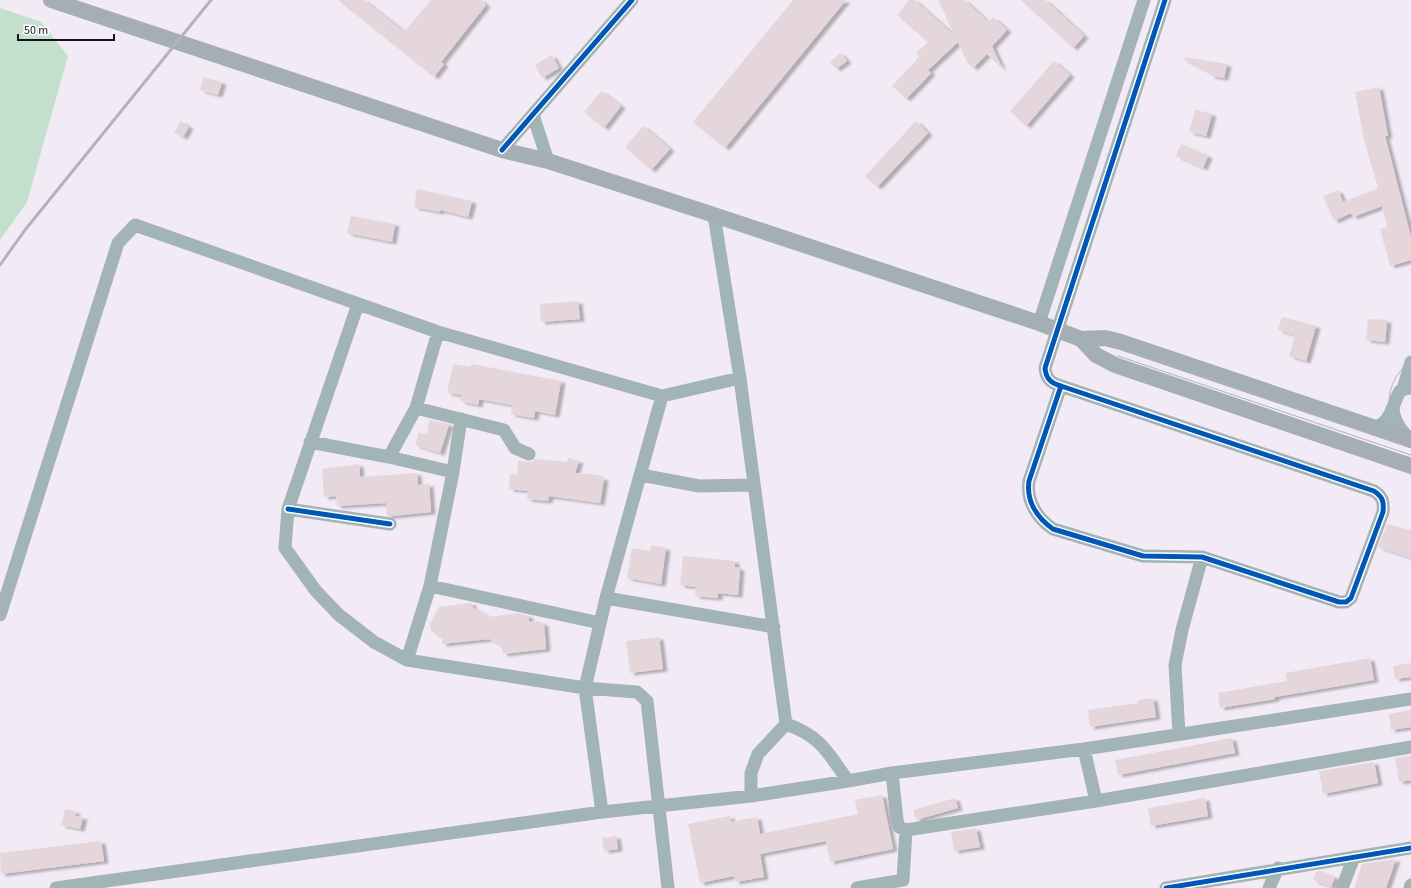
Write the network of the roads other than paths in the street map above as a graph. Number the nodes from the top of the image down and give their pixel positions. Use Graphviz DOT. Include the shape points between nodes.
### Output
graph roads {
  1 [pos="51,0"];
  2 [pos="632,0"];
  3 [pos="1144,0"];
  4 [pos="1165,0"];
  5 [pos="83,5"];
  6 [pos="533,115"];
  7 [pos="502,150"];
  8 [pos="548,161"];
  9 [pos="714,215"];
  10 [pos="358,304"];
  11 [pos="1039,323"];
  12 [pos="1058,330"];
  13 [pos="438,332"];
  14 [pos="1081,339"];
  15 [pos="1411,362"];
  16 [pos="740,378"];
  17 [pos="1061,386"];
  18 [pos="1407,388"];
  19 [pos="662,396"];
  20 [pos="1393,407"];
  21 [pos="416,408"];
  22 [pos="461,419"];
  23 [pos="1371,427"];
  24 [pos="1411,440"];
  25 [pos="310,442"];
  26 [pos="529,454"];
  27 [pos="389,457"];
  28 [pos="1411,466"];
  29 [pos="453,472"];
  30 [pos="641,475"];
  31 [pos="753,485"];
  32 [pos="288,509"];
  33 [pos="390,524"];
  34 [pos="1202,557"];
  35 [pos="430,586"];
  36 [pos="606,598"];
  37 [pos="0,615"];
  38 [pos="600,623"];
  39 [pos="774,627"];
  40 [pos="407,660"];
  41 [pos="585,688"];
  42 [pos="1411,699"];
  43 [pos="786,724"];
  44 [pos="1179,734"];
  45 [pos="1411,747"];
  46 [pos="1084,749"];
  47 [pos="892,773"];
  48 [pos="848,781"];
  49 [pos="751,796"];
  50 [pos="1096,801"];
  51 [pos="659,806"];
  52 [pos="602,812"];
  53 [pos="906,830"];
  54 [pos="1411,848"];
  55 [pos="1354,857"];
  56 [pos="1278,868"];
  57 [pos="56,888"];
  58 [pos="668,888"];
  59 [pos="857,888"];
  60 [pos="1166,888"];
  61 [pos="1269,888"];
  62 [pos="1342,888"];
  1 -- 5 [label="main road"];
  2 -- 6 [label="street"];
  3 -- 11 [label="street"];
  4 -- 12 [label="street"];
  5 -- 7 [label="main road"];
  6 -- 7 [label="street"];
  6 -- 8 [label="street"];
  7 -- 8 [label="main road"];
  8 -- 9 [label="main road"];
  9 -- 11 [label="main road"];
  9 -- 16 [label="street"];
  10 -- 13 [label="street"];
  10 -- 25 [label="street"];
  10 -- 37 [label="street" via="135,225 118,244"];
  11 -- 12 [label="main road"];
  12 -- 14 [label="main road"];
  12 -- 17 [label="street" via="1045,368 1049,380"];
  13 -- 19 [label="street"];
  13 -- 21 [label="street"];
  14 -- 23 [label="main road" via="1105,338 1121,342"];
  14 -- 28 [label="main road" via="1096,355 1115,365"];
  15 -- 18 [label="street"];
  16 -- 19 [label="street"];
  16 -- 31 [label="street"];
  17 -- 34 [label="street" via="1029,482 1030,500 1039,516 1053,529 1143,556"];
  17 -- 34 [label="street" via="1374,491 1381,496 1384,503 1354,593 1346,602 1339,602"];
  18 -- 20 [label="street" via="1397,395"];
  19 -- 30 [label="street"];
  20 -- 23 [label="street" via="1383,424"];
  20 -- 24 [label="street" via="1395,419"];
  21 -- 22 [label="street"];
  21 -- 27 [label="street"];
  22 -- 26 [label="street" via="504,430 515,448"];
  22 -- 29 [label="street"];
  23 -- 24 [label="main road"];
  25 -- 27 [label="street"];
  25 -- 32 [label="street"];
  27 -- 29 [label="street"];
  29 -- 35 [label="street"];
  30 -- 31 [label="street" via="699,486"];
  30 -- 36 [label="street"];
  31 -- 39 [label="street"];
  32 -- 33 [label="street"];
  32 -- 40 [label="street" via="285,548 316,591 339,615 374,642"];
  34 -- 44 [label="street" via="1182,630 1176,665"];
  35 -- 38 [label="street"];
  35 -- 40 [label="street"];
  36 -- 38 [label="street"];
  36 -- 39 [label="street"];
  38 -- 41 [label="street"];
  39 -- 43 [label="street"];
  40 -- 41 [label="street"];
  41 -- 51 [label="street" via="636,692 647,702"];
  41 -- 52 [label="street"];
  42 -- 44 [label="street"];
  43 -- 48 [label="street" via="811,735 822,745"];
  43 -- 49 [label="street" via="758,754 751,773"];
  44 -- 46 [label="street"];
  45 -- 50 [label="street"];
  46 -- 47 [label="street"];
  46 -- 50 [label="street"];
  47 -- 48 [label="street"];
  47 -- 53 [label="street" via="897,820 899,827"];
  48 -- 49 [label="street"];
  49 -- 51 [label="street"];
  50 -- 53 [label="street"];
  51 -- 52 [label="street"];
  51 -- 58 [label="street"];
  52 -- 57 [label="street"];
  53 -- 59 [label="street" via="903,880"];
  54 -- 55 [label="street"];
  55 -- 56 [label="street"];
  55 -- 62 [label="street"];
  56 -- 60 [label="street"];
  56 -- 61 [label="street"];
}
